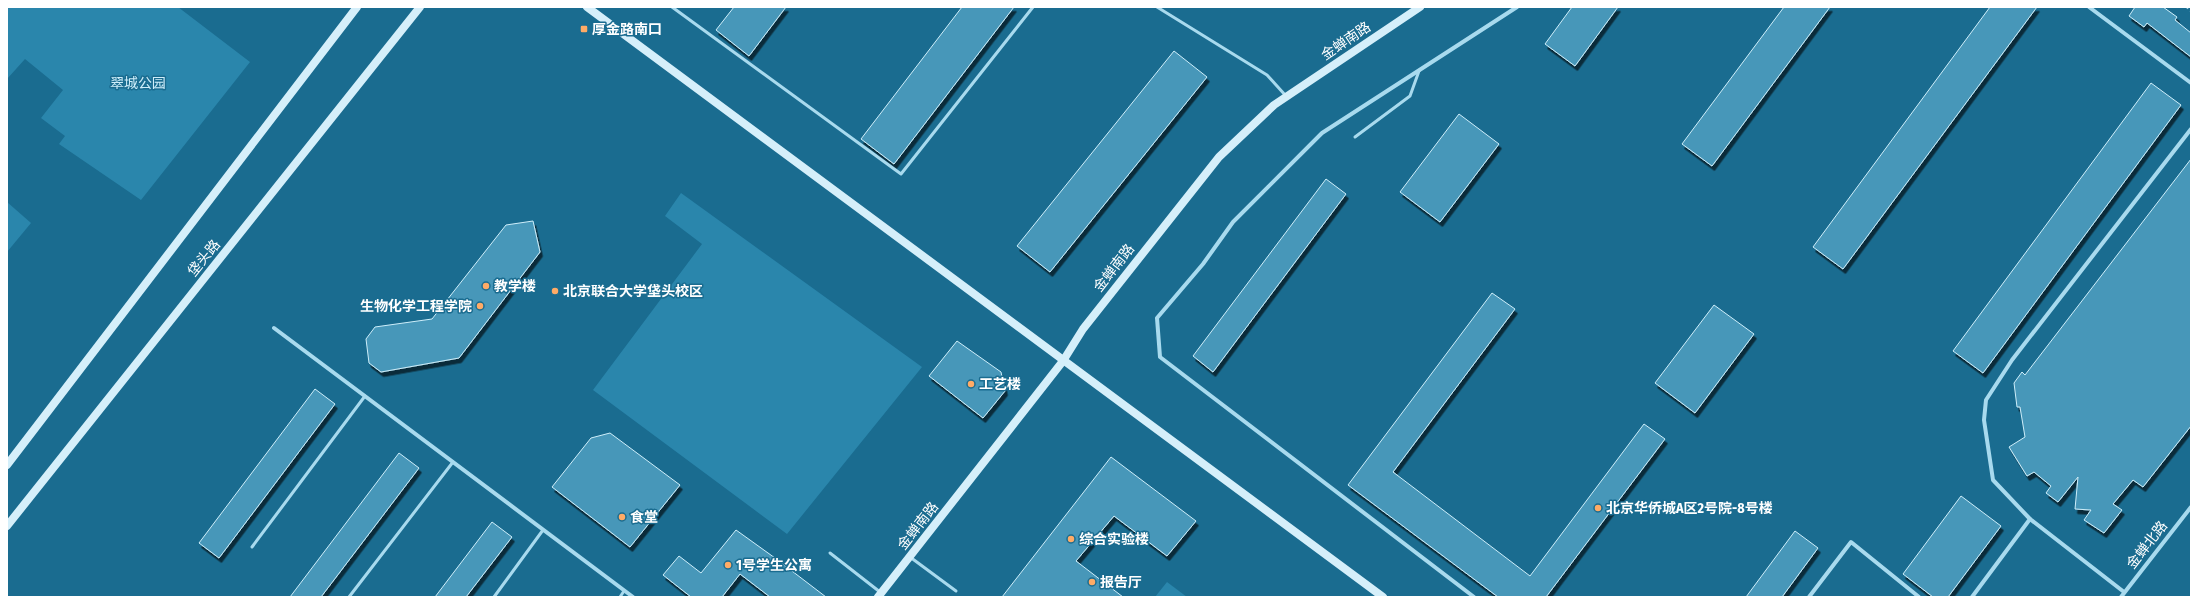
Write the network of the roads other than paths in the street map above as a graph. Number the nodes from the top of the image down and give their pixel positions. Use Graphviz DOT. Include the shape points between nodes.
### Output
graph roads {
  1 [pos="357,7"];
  2 [pos="420,7"];
  3 [pos="587,7"];
  4 [pos="672,7"];
  5 [pos="1033,7"];
  6 [pos="1157,7"];
  7 [pos="1420,7"];
  8 [pos="1517,7"];
  9 [pos="2089,7"];
  10 [pos="1419,71"];
  11 [pos="2191,83"];
  12 [pos="1286,96"];
  13 [pos="2191,129"];
  14 [pos="1355,137"];
  15 [pos="274,328"];
  16 [pos="1064,361"];
  17 [pos="365,396"];
  18 [pos="453,462"];
  19 [pos="7,465"];
  20 [pos="2191,507"];
  21 [pos="2030,520"];
  22 [pos="7,526"];
  23 [pos="543,530"];
  24 [pos="252,547"];
  25 [pos="830,554"];
  26 [pos="910,557"];
  27 [pos="624,591"];
  28 [pos="956,591"];
  29 [pos="2124,592"];
  30 [pos="880,595"];
  31 [pos="349,597"];
  32 [pos="494,597"];
  33 [pos="620,597"];
  34 [pos="633,597"];
  35 [pos="1383,597"];
  36 [pos="1474,597"];
  37 [pos="1808,597"];
  38 [pos="1919,597"];
  39 [pos="1972,597"];
  40 [pos="2121,597"];
  1 -- 19 [label="street"];
  2 -- 22 [label="street, 垡头路"];
  3 -- 16 [label="street"];
  4 -- 5 [label="lane" via="901,174"];
  6 -- 12 [label="lane" via="1267,75"];
  7 -- 12 [label="street, 金蝉南路"];
  8 -- 10 [label="street"];
  9 -- 11 [label="street"];
  10 -- 14 [label="lane" via="1410,96"];
  10 -- 36 [label="street" via="1322,134 1233,222 1203,264 1156,318 1160,357"];
  12 -- 16 [label="street, 金蝉南路" via="1219,157 1083,329"];
  13 -- 21 [label="street" via="2012,360 1986,400 1984,420 1993,480"];
  15 -- 17 [label="street"];
  16 -- 26 [label="street, 金蝉南路"];
  16 -- 35 [label="street"];
  17 -- 18 [label="street"];
  17 -- 24 [label="lane"];
  18 -- 23 [label="street"];
  18 -- 31 [label="lane"];
  20 -- 29 [label="street, 金蝉北路"];
  21 -- 29 [label="street"];
  21 -- 39 [label="street"];
  23 -- 27 [label="street"];
  23 -- 32 [label="lane"];
  25 -- 30 [label="lane"];
  26 -- 28 [label="lane"];
  26 -- 30 [label="street, 金蝉南路"];
  27 -- 33 [label="lane"];
  27 -- 34 [label="street"];
  29 -- 40 [label="street, 金蝉北路"];
  37 -- 38 [label="street" via="1851,542"];
}
